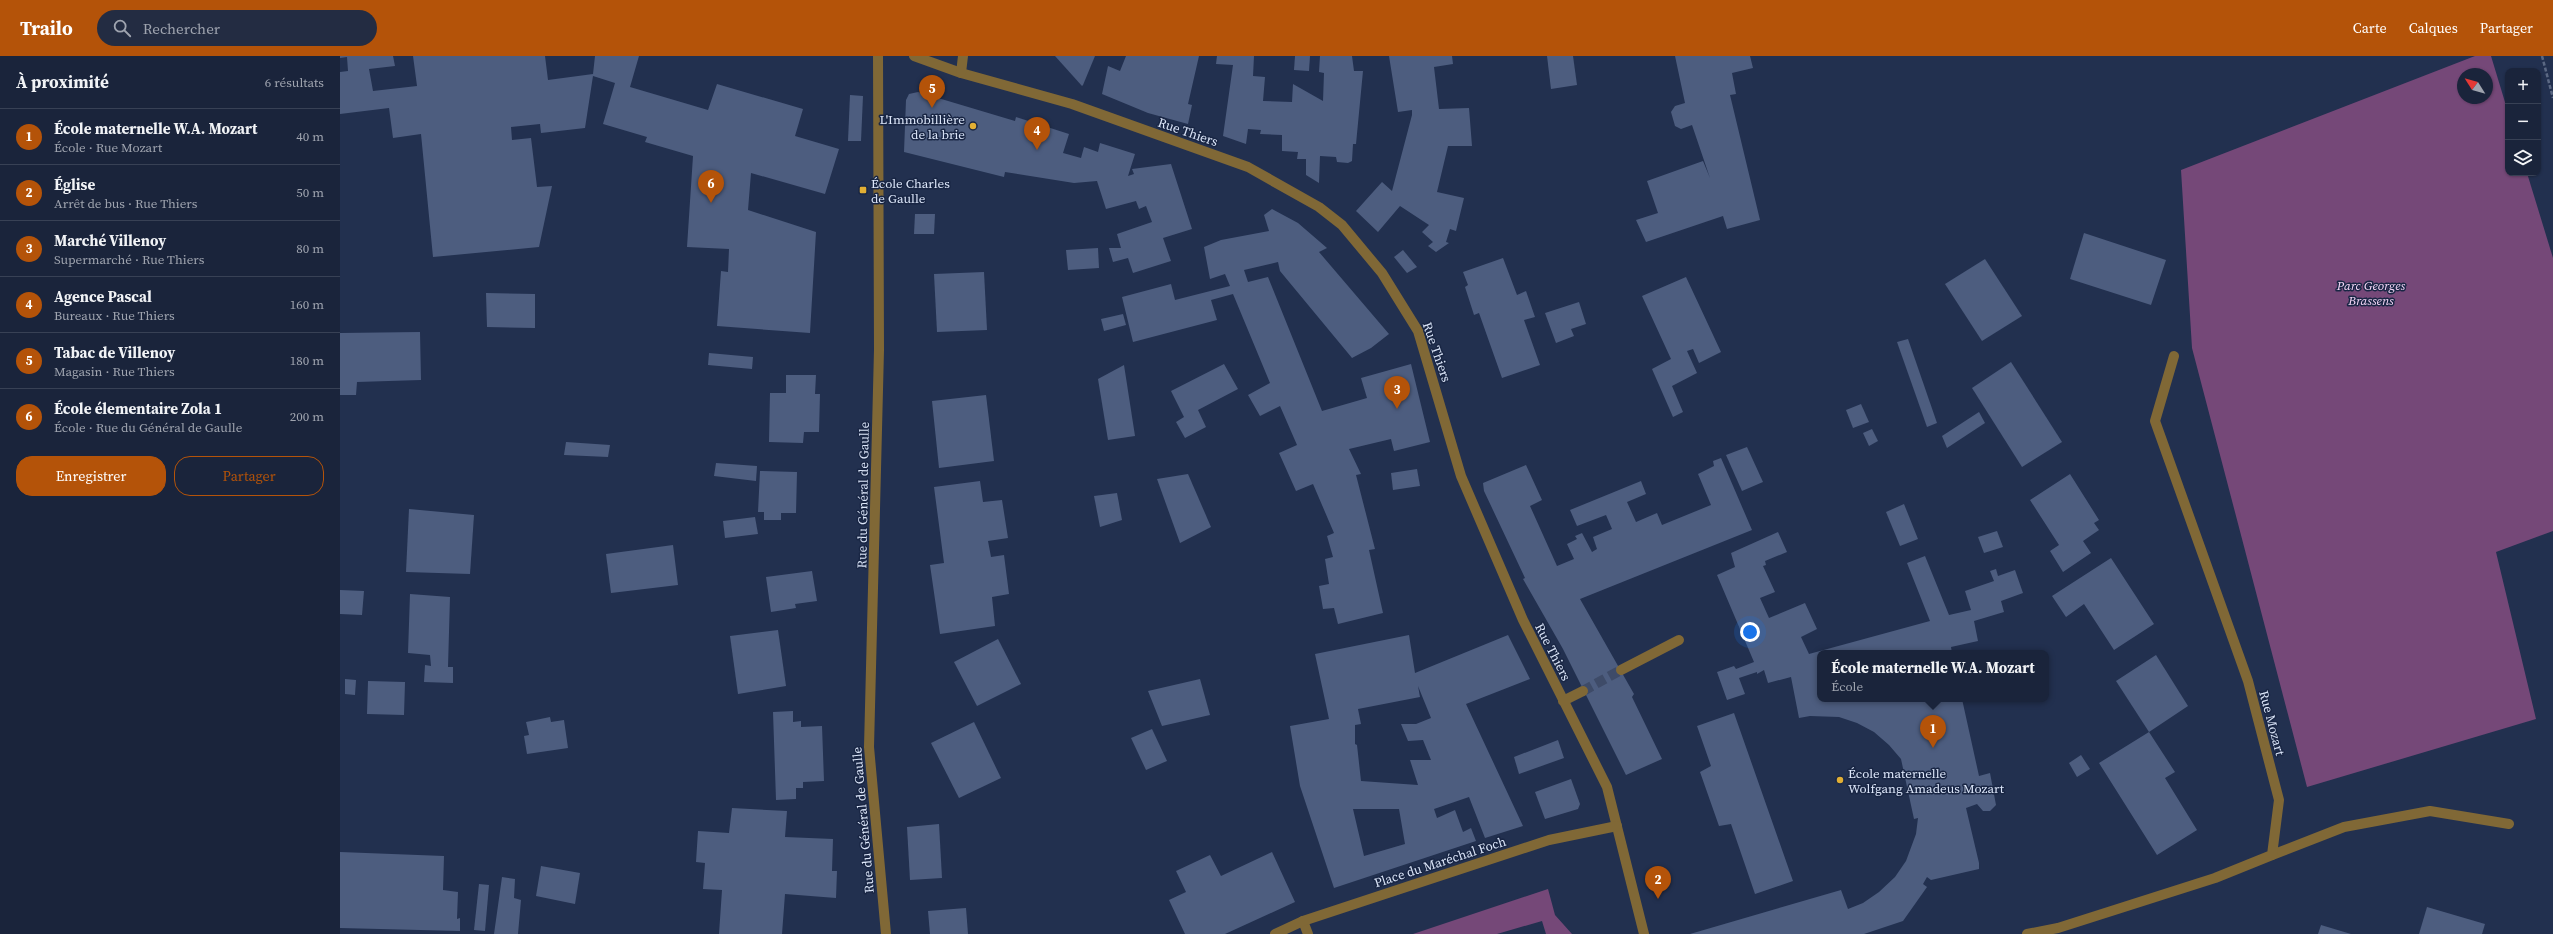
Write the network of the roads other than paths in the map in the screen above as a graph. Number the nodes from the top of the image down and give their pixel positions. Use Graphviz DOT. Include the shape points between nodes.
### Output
graph roads {
  1 [pos="878,56"];
  2 [pos="914,56"];
  3 [pos="963,56"];
  4 [pos="961,73"];
  5 [pos="2174,356"];
  6 [pos="1679,640"];
  7 [pos="1621,670"];
  8 [pos="1583,691"];
  9 [pos="1564,701"];
  10 [pos="2509,824"];
  11 [pos="1617,826"];
  12 [pos="2272,855"];
  13 [pos="1303,922"];
  14 [pos="886,934"];
  15 [pos="1275,934"];
  16 [pos="1308,934"];
  17 [pos="1644,934"];
  18 [pos="2027,934"];
  1 -- 14 [label="street, Rue du Général de Gaulle" via="879,350 869,747"];
  2 -- 4 [label="street, Rue Thiers"];
  3 -- 4 [label="street"];
  4 -- 9 [label="street, Rue Thiers" via="1072,104 1248,167 1319,207 1342,225 1382,273 1418,331 1461,476 1523,620"];
  5 -- 12 [label="street, Rue Mozart" via="2155,421 2248,681 2279,800"];
  6 -- 7 [label="street"];
  8 -- 9 [label="street"];
  9 -- 11 [label="street, Rue Thiers" via="1607,787"];
  10 -- 12 [label="street" via="2430,811 2344,827"];
  11 -- 13 [label="street, Place du Maréchal Foch" via="1549,840"];
  11 -- 17 [label="street, Rue Thiers"];
  12 -- 18 [label="street" via="2215,878 2058,928"];
  13 -- 15 [label="street, Place du Maréchal Foch"];
  13 -- 16 [label="street"];
}
